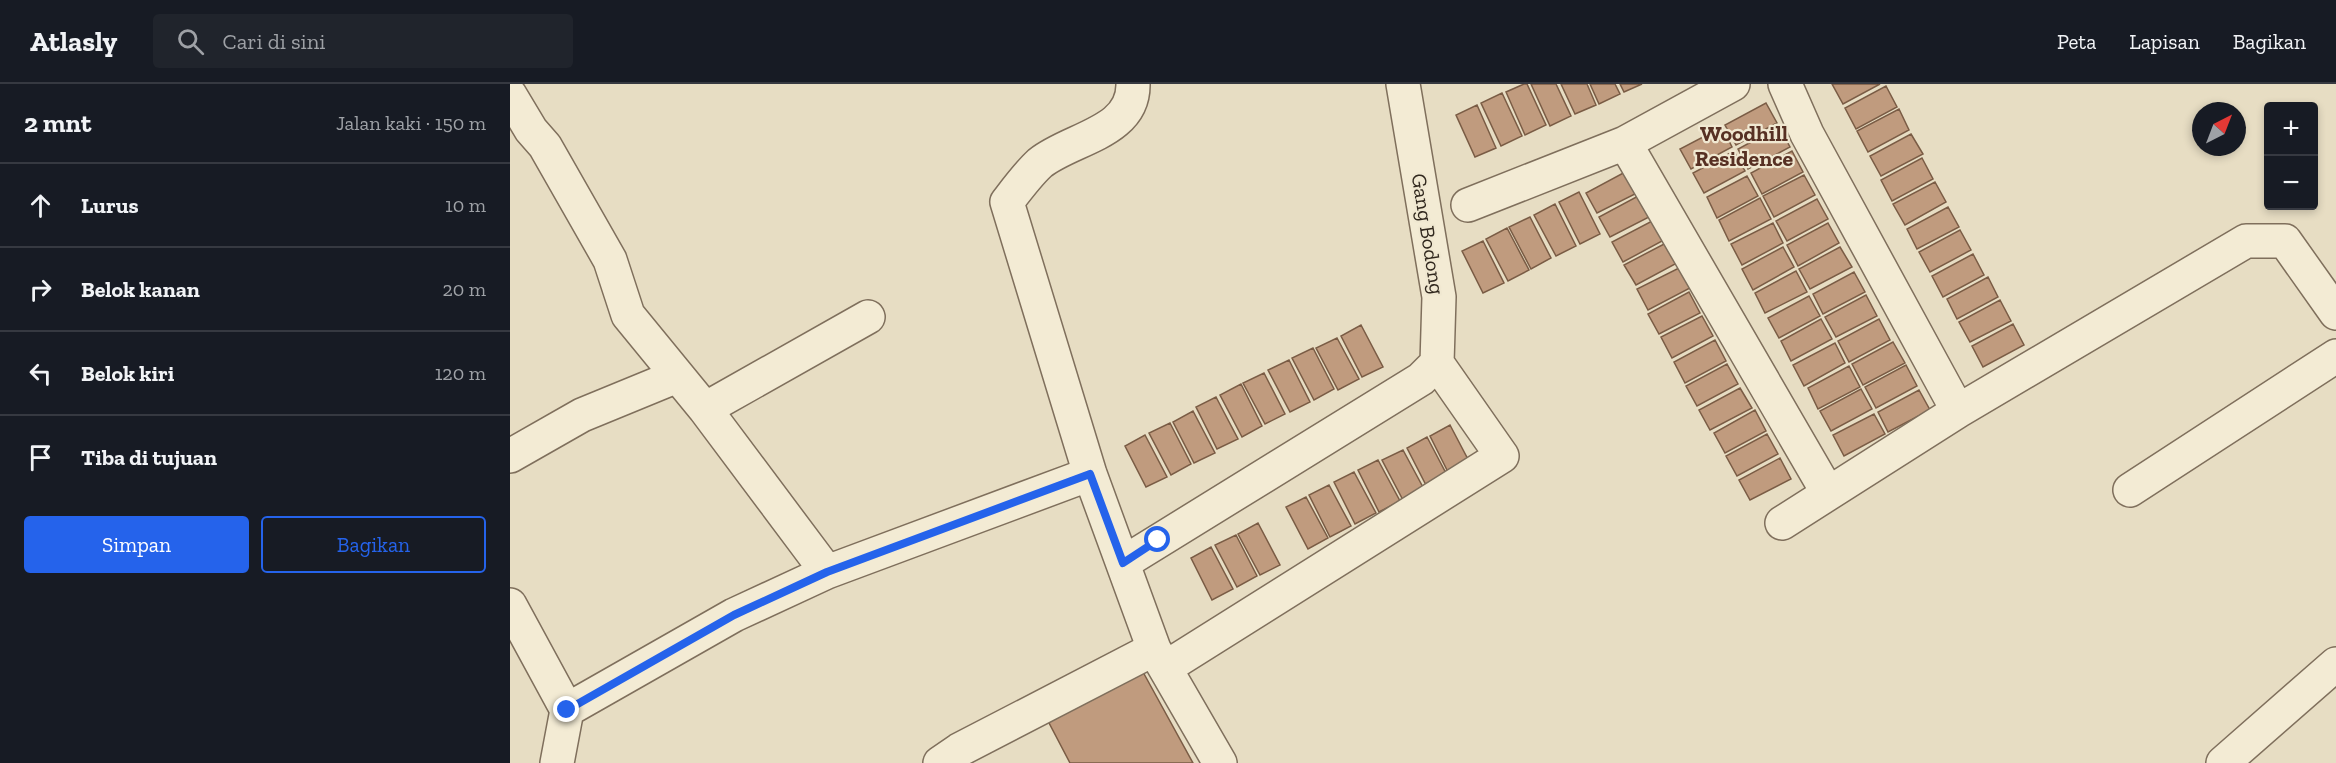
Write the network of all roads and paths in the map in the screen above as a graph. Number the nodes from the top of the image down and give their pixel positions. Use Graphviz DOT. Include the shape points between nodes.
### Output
graph roads {
  1 [pos="1133,84"];
  2 [pos="1403,84"];
  3 [pos="1733,84"];
  4 [pos="1785,84"];
  5 [pos="510,95"];
  6 [pos="521,136"];
  7 [pos="1625,143"];
  8 [pos="1468,205"];
  9 [pos="2336,313"];
  10 [pos="868,317"];
  11 [pos="2336,356"];
  12 [pos="1429,371"];
  13 [pos="677,376"];
  14 [pos="705,409"];
  15 [pos="1958,411"];
  16 [pos="510,456"];
  17 [pos="1090,474"];
  18 [pos="2130,490"];
  19 [pos="1828,493"];
  20 [pos="1782,523"];
  21 [pos="1123,563"];
  22 [pos="827,572"];
  23 [pos="510,605"];
  24 [pos="1159,659"];
  25 [pos="2336,664"];
  26 [pos="567,710"];
  27 [pos="557,763"];
  28 [pos="940,763"];
  29 [pos="1220,763"];
  30 [pos="2223,763"];
  1 -- 17 [label="street" via="1133,97 1119,120 1041,163 1007,202"];
  2 -- 12 [label="street, Gang Bodong" via="1439,297"];
  3 -- 7 [label="street"];
  4 -- 15 [label="street" via="1807,134"];
  5 -- 6 [label="street"];
  6 -- 13 [label="street" via="545,146 610,260 628,315"];
  7 -- 8 [label="street"];
  7 -- 19 [label="street"];
  9 -- 15 [label="street" via="2285,241 2246,241"];
  10 -- 14 [label="street"];
  11 -- 18 [label="street"];
  12 -- 21 [label="street"];
  12 -- 24 [label="street" via="1502,456"];
  13 -- 14 [label="street"];
  13 -- 16 [label="street" via="582,415"];
  14 -- 22 [label="street"];
  15 -- 19 [label="street"];
  17 -- 21 [label="street"];
  17 -- 22 [label="street"];
  19 -- 20 [label="street"];
  21 -- 24 [label="street"];
  22 -- 26 [label="street" via="734,615"];
  23 -- 26 [label="street"];
  24 -- 28 [label="street" via="959,750"];
  24 -- 29 [label="street"];
  25 -- 30 [label="street"];
  26 -- 27 [label="street"];
}
